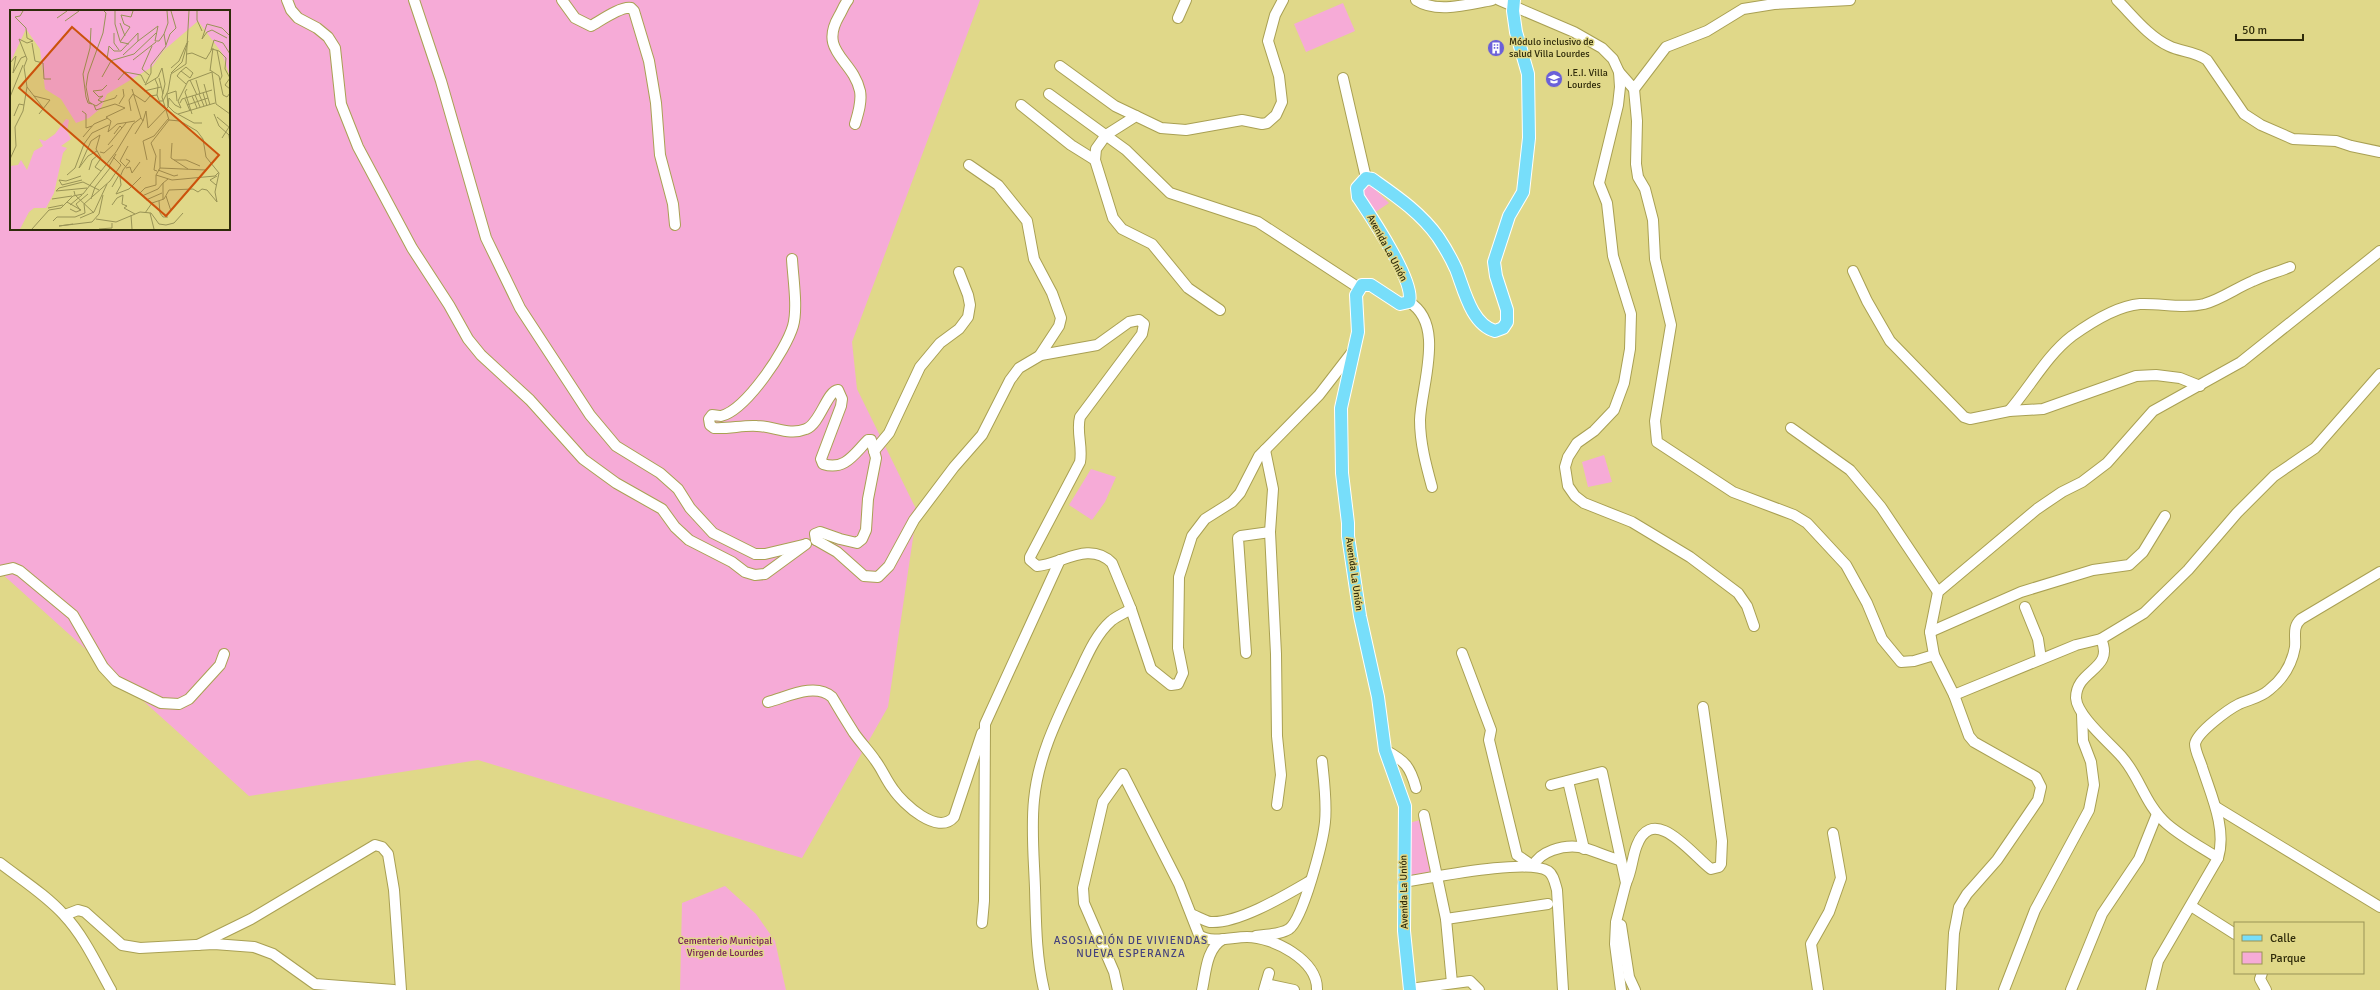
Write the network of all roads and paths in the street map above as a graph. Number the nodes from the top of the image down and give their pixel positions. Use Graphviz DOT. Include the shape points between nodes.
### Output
graph roads {
  1 [pos="287,0"];
  2 [pos="414,0"];
  3 [pos="562,0"];
  4 [pos="848,0"];
  5 [pos="1186,0"];
  6 [pos="1283,0"];
  7 [pos="1416,0"];
  8 [pos="1492,0"];
  9 [pos="1499,0"];
  10 [pos="1850,0"];
  11 [pos="2117,0"];
  12 [pos="1514,3"];
  13 [pos="623,4"];
  14 [pos="1178,18"];
  15 [pos="1060,66"];
  16 [pos="1619,72"];
  17 [pos="1343,78"];
  18 [pos="1634,89"];
  19 [pos="1049,94"];
  20 [pos="1020,105"];
  21 [pos="1136,116"];
  22 [pos="855,124"];
  23 [pos="1106,135"];
  24 [pos="2380,152"];
  25 [pos="1095,160"];
  26 [pos="969,165"];
  27 [pos="1366,178"];
  28 [pos="675,226"];
  29 [pos="2380,251"];
  30 [pos="792,259"];
  31 [pos="2290,267"];
  32 [pos="1853,271"];
  33 [pos="958,272"];
  34 [pos="1359,288"];
  35 [pos="1409,302"];
  36 [pos="1220,310"];
  37 [pos="1354,349"];
  38 [pos="1040,355"];
  39 [pos="2380,374"];
  40 [pos="2200,386"];
  41 [pos="2009,411"];
  42 [pos="1792,428"];
  43 [pos="1265,450"];
  44 [pos="874,451"];
  45 [pos="1432,487"];
  46 [pos="2165,516"];
  47 [pos="1270,532"];
  48 [pos="811,542"];
  49 [pos="1060,560"];
  50 [pos="0,571"];
  51 [pos="2380,572"];
  52 [pos="1938,592"];
  53 [pos="2025,607"];
  54 [pos="1131,608"];
  55 [pos="1754,626"];
  56 [pos="1930,632"];
  57 [pos="2101,638"];
  58 [pos="1246,653"];
  59 [pos="1462,653"];
  60 [pos="224,654"];
  61 [pos="1934,655"];
  62 [pos="2041,659"];
  63 [pos="1954,695"];
  64 [pos="768,702"];
  65 [pos="1703,707"];
  66 [pos="2082,714"];
  67 [pos="985,724"];
  68 [pos="1385,750"];
  69 [pos="1322,761"];
  70 [pos="1568,781"];
  71 [pos="1551,785"];
  72 [pos="1416,788"];
  73 [pos="1277,806"];
  74 [pos="2216,807"];
  75 [pos="2157,814"];
  76 [pos="1424,815"];
  77 [pos="1833,833"];
  78 [pos="1584,849"];
  79 [pos="2218,858"];
  80 [pos="1620,860"];
  81 [pos="0,863"];
  82 [pos="1533,866"];
  83 [pos="1438,876"];
  84 [pos="1310,881"];
  85 [pos="1403,882"];
  86 [pos="1626,883"];
  87 [pos="1548,904"];
  88 [pos="2191,906"];
  89 [pos="2380,907"];
  90 [pos="1619,909"];
  91 [pos="65,915"];
  92 [pos="1193,915"];
  93 [pos="1446,919"];
  94 [pos="982,923"];
  95 [pos="2234,933"];
  96 [pos="1248,936"];
  97 [pos="1223,939"];
  98 [pos="198,945"];
  99 [pos="1269,973"];
  100 [pos="2262,974"];
  101 [pos="1452,983"];
  102 [pos="1265,987"];
  103 [pos="111,990"];
  104 [pos="394,990"];
  105 [pos="401,990"];
  106 [pos="1044,990"];
  107 [pos="1118,990"];
  108 [pos="1202,990"];
  109 [pos="1294,990"];
  110 [pos="1317,990"];
  111 [pos="1410,990"];
  112 [pos="1479,990"];
  113 [pos="1563,990"];
  114 [pos="1621,990"];
  115 [pos="1635,990"];
  116 [pos="1818,990"];
  117 [pos="1951,990"];
  118 [pos="2004,990"];
  119 [pos="2070,990"];
  120 [pos="2151,990"];
  121 [pos="2266,990"];
  1 -- 48 [label="street" via="298,18 317,28 328,37 335,48 341,104 358,147 412,248 481,356 530,400 583,459 616,483 662,509 675,527 689,540 732,562 745,572 765,574"];
  2 -- 48 [label="street" via="441,81 486,238 520,308 590,415 616,446 660,473 678,489 690,508 718,536 755,554 765,554"];
  3 -- 13 [label="street" via="575,18 591,26 612,16"];
  4 -- 22 [label="street" via="832,31 831,41 852,72 860,91"];
  5 -- 14 [label="street"];
  6 -- 21 [label="street" via="1275,15 1268,41 1280,76 1282,102 1276,115 1267,123 1242,120 1186,130 1161,128"];
  7 -- 8 [label="street" via="1422,4 1456,7"];
  9 -- 12 [label="street"];
  10 -- 18 [label="street" via="1774,4 1743,9 1707,31 1666,47"];
  11 -- 24 [label="street" via="2151,34 2169,46 2199,55 2206,60 2244,114 2262,125 2293,139 2336,141"];
  12 -- 16 [label="street" via="1602,48 1613,59"];
  12 -- 27 [label="main road" via="1516,32 1528,74 1529,138 1523,192 1509,216 1494,262 1508,310 1503,328 1495,331 1484,325 1465,295 1456,268 1438,237 1418,213 1372,179"];
  13 -- 28 [label="street" via="634,11 649,61 656,103 660,155 673,204"];
  15 -- 21 [label="street" via="1115,106"];
  16 -- 18 [label="street"];
  16 -- 55 [label="street" via="1618,104 1599,183 1607,203 1613,256 1632,314 1630,349 1624,383 1614,410 1594,431 1577,443 1568,457 1565,467 1568,486 1584,503 1632,522 1690,557 1738,593 1747,606"];
  17 -- 27 [label="street"];
  18 -- 61 [label="street" via="1638,177 1645,189 1653,220 1655,259 1671,324 1655,421 1657,442 1733,492 1794,515 1807,523 1846,565 1867,603 1882,639 1901,662 1914,662"];
  19 -- 23 [label="street"];
  20 -- 25 [label="street" via="1071,145"];
  21 -- 23 [label="street"];
  23 -- 25 [label="street" via="1096,149"];
  23 -- 34 [label="street" via="1126,150 1170,192 1258,222"];
  25 -- 36 [label="street" via="1113,218 1122,230 1152,244 1188,288"];
  26 -- 38 [label="street" via="998,185 1027,221 1034,259 1052,293 1061,318 1059,326"];
  27 -- 35 [label="main road, Avenida La Unión" via="1357,188 1358,197 1404,276 1410,294"];
  29 -- 40 [label="street" via="2241,362"];
  30 -- 44 [label="street" via="793,326 786,343 759,385 742,403 721,416 712,415 709,419 710,425 724,429 758,426 794,432 807,429 816,421 832,393 838,390 842,399 841,406 821,455 823,464 842,465 858,453 869,439"];
  31 -- 41 [label="street" via="2252,281 2223,298 2202,304 2140,304 2112,312 2071,337 2054,354"];
  32 -- 41 [label="street" via="1890,341 1964,417"];
  33 -- 44 [label="street" via="968,295 968,317 959,329 940,343 920,367 889,433"];
  34 -- 35 [label="main road" via="1362,285 1371,285 1395,302"];
  34 -- 37 [label="main road, Avenida La Unión" via="1356,295 1358,332"];
  35 -- 45 [label="street" via="1417,306 1422,314 1429,336 1420,420 1423,455"];
  37 -- 43 [label="street" via="1319,395"];
  37 -- 68 [label="main road, Avenida La Unión" via="1341,408 1342,473 1360,616 1378,697"];
  38 -- 48 [label="street" via="1019,368 1010,380 982,435 914,520 884,573 874,578 864,576 837,552"];
  38 -- 49 [label="street" via="1097,345 1129,322 1139,320 1144,324 1142,334 1080,417 1080,462 1030,557 1031,562 1037,566"];
  39 -- 57 [label="street" via="2315,448 2274,476 2237,513 2188,570 2144,613"];
  40 -- 41 [label="street" via="2180,378 2136,376 2043,409"];
  40 -- 52 [label="street" via="2153,411 2107,463 2082,482 2037,509"];
  42 -- 52 [label="street" via="1850,470 1882,507"];
  43 -- 47 [label="street" via="1273,489"];
  43 -- 54 [label="street" via="1259,456 1240,493 1232,502 1205,519 1192,536 1179,577 1178,648 1183,673 1178,684 1171,685 1151,669"];
  44 -- 48 [label="street" via="876,458 868,499 866,530 862,540 854,542 820,532 815,534"];
  46 -- 56 [label="street" via="2143,552 2129,565 2093,570 2021,592"];
  47 -- 58 [label="street" via="1238,538"];
  47 -- 73 [label="street" via="1277,736 1281,775"];
  49 -- 54 [label="street" via="1073,554 1106,557 1112,563"];
  49 -- 67 [label="street"];
  50 -- 60 [label="street" via="13,568 20,571 73,614 103,667 116,681 161,703 171,705 189,699 220,665"];
  51 -- 74 [label="street" via="2301,619 2295,627 2295,646 2291,660 2286,673 2278,683 2256,699 2240,704 2203,730 2195,744 2196,750"];
  52 -- 56 [label="street"];
  53 -- 62 [label="street" via="2038,640"];
  54 -- 106 [label="street" via="1111,621 1091,649 1050,732 1040,767 1034,800 1033,825 1036,940"];
  56 -- 61 [label="street"];
  57 -- 62 [label="street"];
  57 -- 66 [label="street" via="2105,655 2081,682 2077,694 2077,703"];
  59 -- 82 [label="street" via="1491,730 1489,740 1515,850 1522,860"];
  61 -- 63 [label="street"];
  62 -- 63 [label="street"];
  63 -- 117 [label="street" via="1969,736 1974,742 2036,777 2041,790 2038,800 1997,860 1959,907 1954,933"];
  64 -- 67 [label="street" via="812,690 827,692 875,759 893,790 918,813 931,822 942,824 950,822 954,817"];
  65 -- 86 [label="street" via="1722,841 1721,864 1711,869 1689,847 1663,830 1655,828 1646,832 1637,844 1631,873"];
  66 -- 75 [label="street" via="2132,769 2142,792"];
  66 -- 118 [label="street" via="2082,735 2091,762 2094,785 2089,810 2035,910"];
  67 -- 94 [label="street"];
  68 -- 72 [label="street" via="1404,760"];
  68 -- 85 [label="main road, Avenida La Unión" via="1404,806"];
  69 -- 84 [label="street" via="1325,823"];
  70 -- 71 [label="street"];
  70 -- 78 [label="street"];
  70 -- 80 [label="street" via="1602,772"];
  74 -- 79 [label="street" via="2221,839"];
  74 -- 89 [label="street"];
  75 -- 79 [label="street" via="2167,824"];
  75 -- 119 [label="street" via="2139,859 2102,914"];
  76 -- 83 [label="street"];
  77 -- 116 [label="street" via="1841,878 1829,912 1811,944"];
  78 -- 80 [label="street"];
  78 -- 82 [label="street" via="1564,847 1536,859"];
  79 -- 88 [label="street"];
  80 -- 86 [label="street"];
  81 -- 91 [label="street"];
  82 -- 83 [label="street"];
  82 -- 113 [label="street" via="1549,871 1556,884"];
  83 -- 85 [label="street"];
  83 -- 93 [label="street"];
  84 -- 92 [label="street" via="1272,903 1229,919 1210,922"];
  84 -- 96 [label="street" via="1303,906 1296,921 1289,928 1282,933"];
  85 -- 111 [label="main road, Avenida La Unión" via="1404,931"];
  86 -- 90 [label="street"];
  87 -- 93 [label="street"];
  88 -- 95 [label="street"];
  88 -- 120 [label="street" via="2158,961"];
  90 -- 114 [label="street" via="1615,944"];
  90 -- 115 [label="street" via="1629,977"];
  91 -- 98 [label="street" via="78,910 84,912 122,945 140,948"];
  91 -- 103 [label="street" via="87,945"];
  92 -- 97 [label="street" via="1195,930 1205,940"];
  92 -- 107 [label="street" via="1123,774 1103,802 1083,888 1084,903 1114,972"];
  93 -- 101 [label="street"];
  96 -- 97 [label="street"];
  96 -- 110 [label="street" via="1278,944 1300,958 1314,974"];
  97 -- 108 [label="street" via="1214,944 1211,950"];
  98 -- 104 [label="street" via="254,947 273,954 315,984"];
  98 -- 105 [label="street" via="250,919 375,845 388,854 394,890"];
  99 -- 102 [label="street"];
  100 -- 121 [label="street" via="2260,979"];
  101 -- 111 [label="street"];
  101 -- 112 [label="street" via="1470,981"];
  102 -- 109 [label="street"];
}
